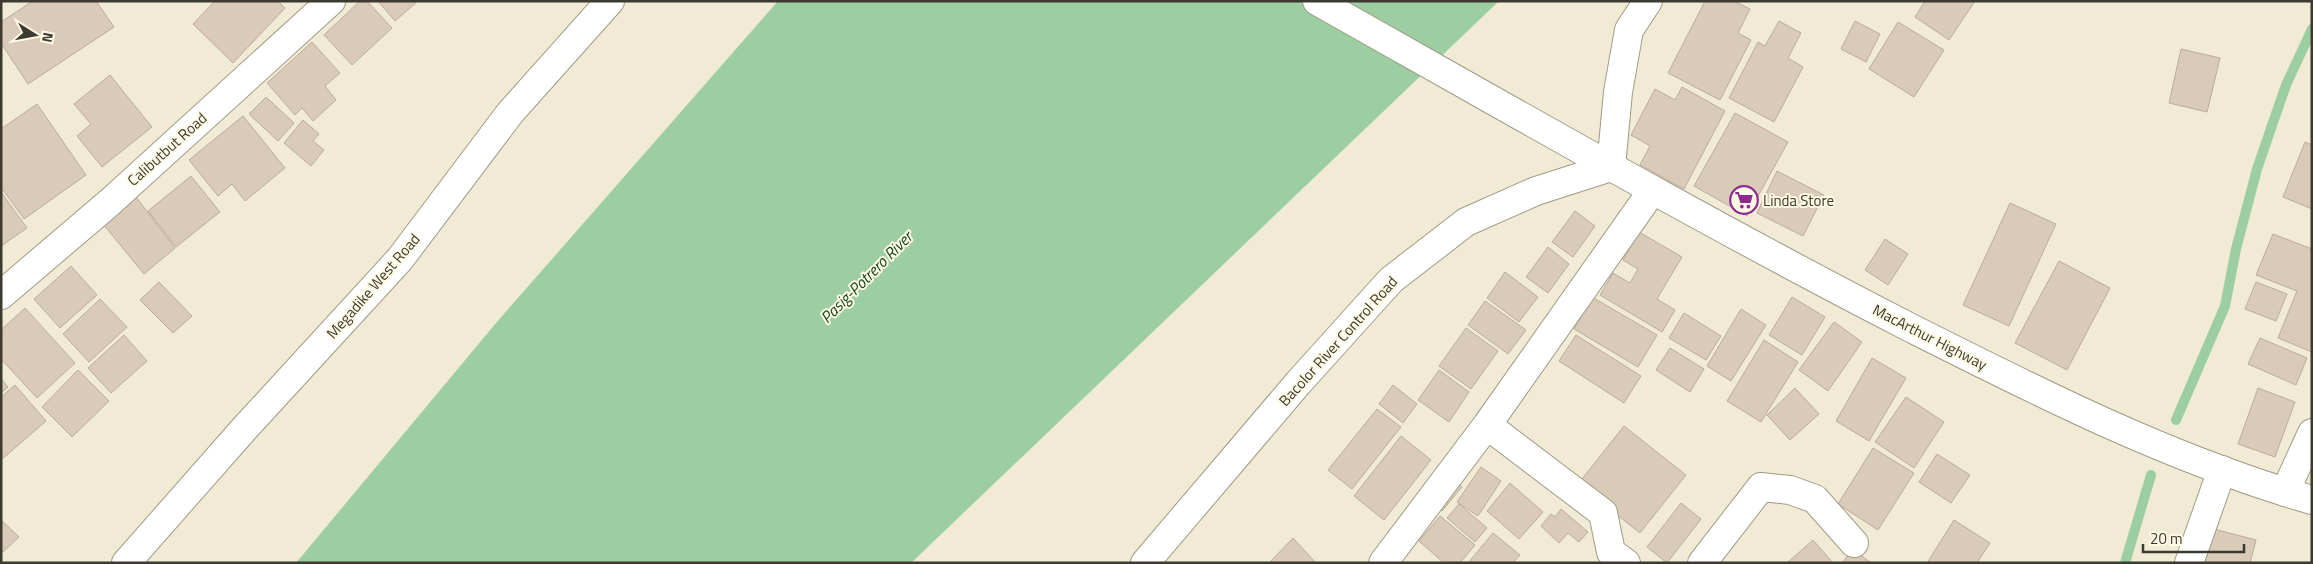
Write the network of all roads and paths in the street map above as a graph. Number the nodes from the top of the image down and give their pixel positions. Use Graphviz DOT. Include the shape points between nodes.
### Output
graph roads {
  1 [pos="331,1"];
  2 [pos="610,1"];
  3 [pos="1317,1"];
  4 [pos="1648,1"];
  5 [pos="1611,167"];
  6 [pos="1652,190"];
  7 [pos="1,295"];
  8 [pos="1487,425"];
  9 [pos="2312,433"];
  10 [pos="2222,470"];
  11 [pos="2284,492"];
  12 [pos="2312,500"];
  13 [pos="1854,543"];
  14 [pos="126,563"];
  15 [pos="1145,563"];
  16 [pos="1383,563"];
  17 [pos="1626,563"];
  18 [pos="1702,563"];
  19 [pos="2189,563"];
  1 -- 7 [label="street, Calibutbut Road" via="109,203"];
  2 -- 14 [label="street, Megadike West Road" via="510,113 400,259 244,428"];
  3 -- 5 [label="street, MacArthur Highway"];
  4 -- 5 [label="street" via="1629,30 1618,92"];
  5 -- 6 [label="street, MacArthur Highway"];
  5 -- 15 [label="street, Bacolor River Control Road" via="1536,191 1466,222 1391,280 1299,382"];
  6 -- 8 [label="street"];
  6 -- 10 [label="street, MacArthur Highway" via="2011,378 2125,431"];
  8 -- 16 [label="street"];
  8 -- 17 [label="street" via="1603,513 1611,552"];
  9 -- 11 [label="street"];
  10 -- 11 [label="street, MacArthur Highway"];
  10 -- 19 [label="street"];
  11 -- 12 [label="street, MacArthur Highway"];
  13 -- 18 [label="street" via="1815,499 1790,490 1761,487"];
}
